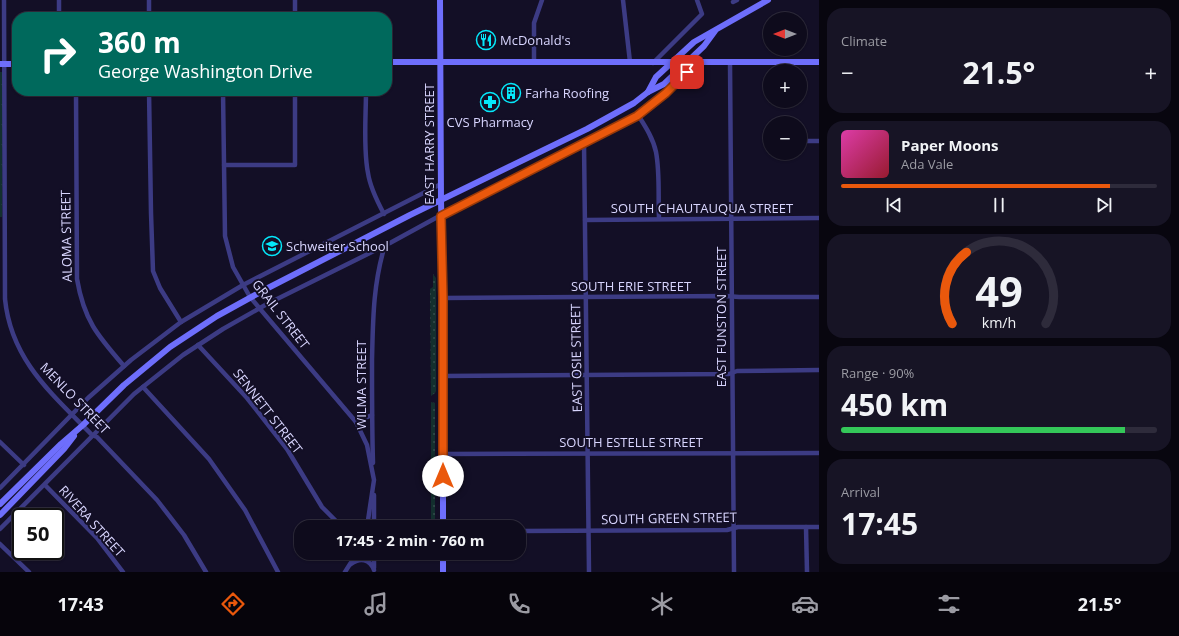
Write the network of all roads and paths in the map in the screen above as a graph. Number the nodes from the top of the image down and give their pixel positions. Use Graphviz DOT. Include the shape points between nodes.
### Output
graph roads {
  1 [pos="4,0"];
  2 [pos="59,0"];
  3 [pos="149,0"];
  4 [pos="295,0"];
  5 [pos="440,0"];
  6 [pos="542,0"];
  7 [pos="623,0"];
  8 [pos="697,0"];
  9 [pos="768,0"];
  10 [pos="59,12"];
  11 [pos="149,12"];
  12 [pos="295,12"];
  13 [pos="715,31"];
  14 [pos="392,62"];
  15 [pos="440,62"];
  16 [pos="534,62"];
  17 [pos="630,62"];
  18 [pos="730,62"];
  19 [pos="819,62"];
  20 [pos="653,63"];
  21 [pos="671,63"];
  22 [pos="686,63"];
  23 [pos="698,63"];
  24 [pos="2,64"];
  25 [pos="648,92"];
  26 [pos="76,96"];
  27 [pos="149,96"];
  28 [pos="223,96"];
  29 [pos="295,96"];
  30 [pos="366,96"];
  31 [pos="638,115"];
  32 [pos="807,141"];
  33 [pos="819,141"];
  34 [pos="584,143"];
  35 [pos="224,165"];
  36 [pos="441,184"];
  37 [pos="441,200"];
  38 [pos="384,214"];
  39 [pos="441,216"];
  40 [pos="659,218"];
  41 [pos="732,218"];
  42 [pos="819,218"];
  43 [pos="2,220"];
  44 [pos="585,220"];
  45 [pos="385,245"];
  46 [pos="243,285"];
  47 [pos="250,297"];
  48 [pos="586,297"];
  49 [pos="732,297"];
  50 [pos="819,297"];
  51 [pos="443,298"];
  52 [pos="259,308"];
  53 [pos="181,322"];
  54 [pos="198,345"];
  55 [pos="124,366"];
  56 [pos="819,370"];
  57 [pos="732,372"];
  58 [pos="587,375"];
  59 [pos="443,376"];
  60 [pos="143,387"];
  61 [pos="72,414"];
  62 [pos="372,415"];
  63 [pos="356,422"];
  64 [pos="83,425"];
  65 [pos="92,435"];
  66 [pos="0,442"];
  67 [pos="588,453"];
  68 [pos="733,453"];
  69 [pos="819,453"];
  70 [pos="442,454"];
  71 [pos="24,465"];
  72 [pos="374,480"];
  73 [pos="45,485"];
  74 [pos="0,488"];
  75 [pos="0,504"];
  76 [pos="0,515"];
  77 [pos="335,520"];
  78 [pos="368,520"];
  79 [pos="374,520"];
  80 [pos="443,520"];
  81 [pos="806,527"];
  82 [pos="819,527"];
  83 [pos="734,528"];
  84 [pos="0,529"];
  85 [pos="588,530"];
  86 [pos="526,531"];
  87 [pos="0,544"];
  88 [pos="353,560"];
  89 [pos="374,560"];
  90 [pos="443,560"];
  91 [pos="351,564"];
  92 [pos="374,571"];
  93 [pos="29,572"];
  94 [pos="123,572"];
  95 [pos="206,572"];
  96 [pos="278,572"];
  97 [pos="345,572"];
  98 [pos="443,572"];
  99 [pos="589,572"];
  100 [pos="734,572"];
  101 [pos="807,572"];
  1 -- 24 [label="street, MENLO STREET"];
  2 -- 10 [label="street"];
  3 -- 11 [label="street"];
  4 -- 12 [label="street"];
  5 -- 15 [label="street, EAST HARRY STREET"];
  6 -- 16 [label="street" via="534,23"];
  7 -- 17 [label="street"];
  8 -- 20 [label="street" via="702,14"];
  9 -- 13 [label="street"];
  13 -- 21 [label="street" via="694,42"];
  13 -- 22 [label="street"];
  14 -- 15 [label="street"];
  15 -- 16 [label="street"];
  15 -- 36 [label="street, EAST HARRY STREET"];
  16 -- 17 [label="street"];
  17 -- 20 [label="street"];
  18 -- 19 [label="street"];
  18 -- 23 [label="street"];
  18 -- 41 [label="street, EAST FUNSTON STREET"];
  20 -- 21 [label="street"];
  21 -- 22 [label="street"];
  21 -- 25 [label="street" via="656,76"];
  22 -- 23 [label="street"];
  22 -- 25 [label="street" via="664,84"];
  23 -- 31 [label="street"];
  24 -- 43 [label="street, MENLO STREET"];
  25 -- 37 [label="street" via="634,103 587,129"];
  26 -- 55 [label="street, ALOMA STREET" via="79,293 90,322 100,339"];
  27 -- 53 [label="street" via="153,270 160,288"];
  28 -- 35 [label="street, GRAIL STREET"];
  29 -- 35 [label="street" via="295,165"];
  30 -- 38 [label="street" via="368,173 375,197"];
  31 -- 34 [label="street"];
  31 -- 40 [label="street" via="647,128 656,150"];
  32 -- 33 [label="street"];
  34 -- 39 [label="street"];
  34 -- 44 [label="street, EAST OSIE STREET"];
  35 -- 46 [label="street, GRAIL STREET" via="225,236 233,267"];
  36 -- 37 [label="street, EAST HARRY STREET"];
  36 -- 38 [label="street"];
  37 -- 39 [label="street, EAST HARRY STREET"];
  37 -- 47 [label="street"];
  38 -- 46 [label="street"];
  39 -- 45 [label="street"];
  39 -- 51 [label="street, EAST HARRY STREET"];
  40 -- 41 [label="street, SOUTH CHAUTAUQUA STREET"];
  40 -- 44 [label="street, SOUTH CHAUTAUQUA STREET"];
  41 -- 42 [label="street, SOUTH CHAUTAUQUA STREET"];
  41 -- 49 [label="street, EAST FUNSTON STREET"];
  43 -- 61 [label="street, MENLO STREET" via="5,299 12,331 31,369"];
  44 -- 48 [label="street, EAST OSIE STREET"];
  45 -- 52 [label="street"];
  45 -- 62 [label="street, WILMA STREET" via="373,302"];
  46 -- 47 [label="street, GRAIL STREET"];
  46 -- 53 [label="street"];
  47 -- 52 [label="street, GRAIL STREET"];
  47 -- 64 [label="street" via="170,347 124,385"];
  48 -- 49 [label="street, SOUTH ERIE STREET"];
  48 -- 51 [label="street, SOUTH ERIE STREET"];
  48 -- 58 [label="street, EAST OSIE STREET"];
  49 -- 50 [label="street, SOUTH ERIE STREET"];
  49 -- 57 [label="street, EAST FUNSTON STREET"];
  51 -- 59 [label="street, EAST HARRY STREET"];
  52 -- 54 [label="street"];
  52 -- 63 [label="street, GRAIL STREET"];
  53 -- 55 [label="street"];
  54 -- 60 [label="street"];
  54 -- 77 [label="street, SENNETT STREET" via="247,398 282,444 322,507"];
  55 -- 61 [label="street"];
  56 -- 57 [label="street"];
  57 -- 58 [label="street"];
  57 -- 68 [label="street, EAST FUNSTON STREET"];
  58 -- 59 [label="street"];
  58 -- 67 [label="street, EAST OSIE STREET"];
  59 -- 70 [label="street, EAST HARRY STREET"];
  60 -- 65 [label="street"];
  60 -- 96 [label="street" via="209,459 245,510"];
  61 -- 64 [label="street, MENLO STREET"];
  61 -- 71 [label="street"];
  62 -- 63 [label="street"];
  62 -- 72 [label="street, WILMA STREET"];
  63 -- 72 [label="street, GRAIL STREET" via="367,445"];
  64 -- 65 [label="street, MENLO STREET"];
  64 -- 75 [label="street"];
  64 -- 76 [label="street" via="64,449"];
  65 -- 73 [label="street"];
  65 -- 95 [label="street, MENLO STREET" via="97,437 157,500 184,535"];
  66 -- 71 [label="street"];
  67 -- 68 [label="street, SOUTH ESTELLE STREET"];
  67 -- 70 [label="street, SOUTH ESTELLE STREET"];
  67 -- 85 [label="street, EAST OSIE STREET"];
  68 -- 69 [label="street, SOUTH ESTELLE STREET"];
  68 -- 83 [label="street, EAST FUNSTON STREET"];
  70 -- 80 [label="street, EAST HARRY STREET"];
  71 -- 74 [label="street"];
  72 -- 78 [label="street"];
  72 -- 79 [label="street, WILMA STREET"];
  73 -- 84 [label="street"];
  73 -- 94 [label="street, RIVERA STREET" via="97,538"];
  81 -- 82 [label="street, SOUTH GREEN STREET"];
  81 -- 83 [label="street, SOUTH GREEN STREET"];
  81 -- 101 [label="street"];
  83 -- 85 [label="street, SOUTH GREEN STREET"];
  83 -- 100 [label="street, EAST FUNSTON STREET"];
  85 -- 86 [label="street, SOUTH GREEN STREET"];
  85 -- 99 [label="street, EAST OSIE STREET"];
  87 -- 93 [label="street"];
  88 -- 91 [label="street"];
  89 -- 92 [label="street"];
  90 -- 98 [label="street"];
  91 -- 92 [label="street" via="365,560 371,564"];
  91 -- 97 [label="street"];
}
